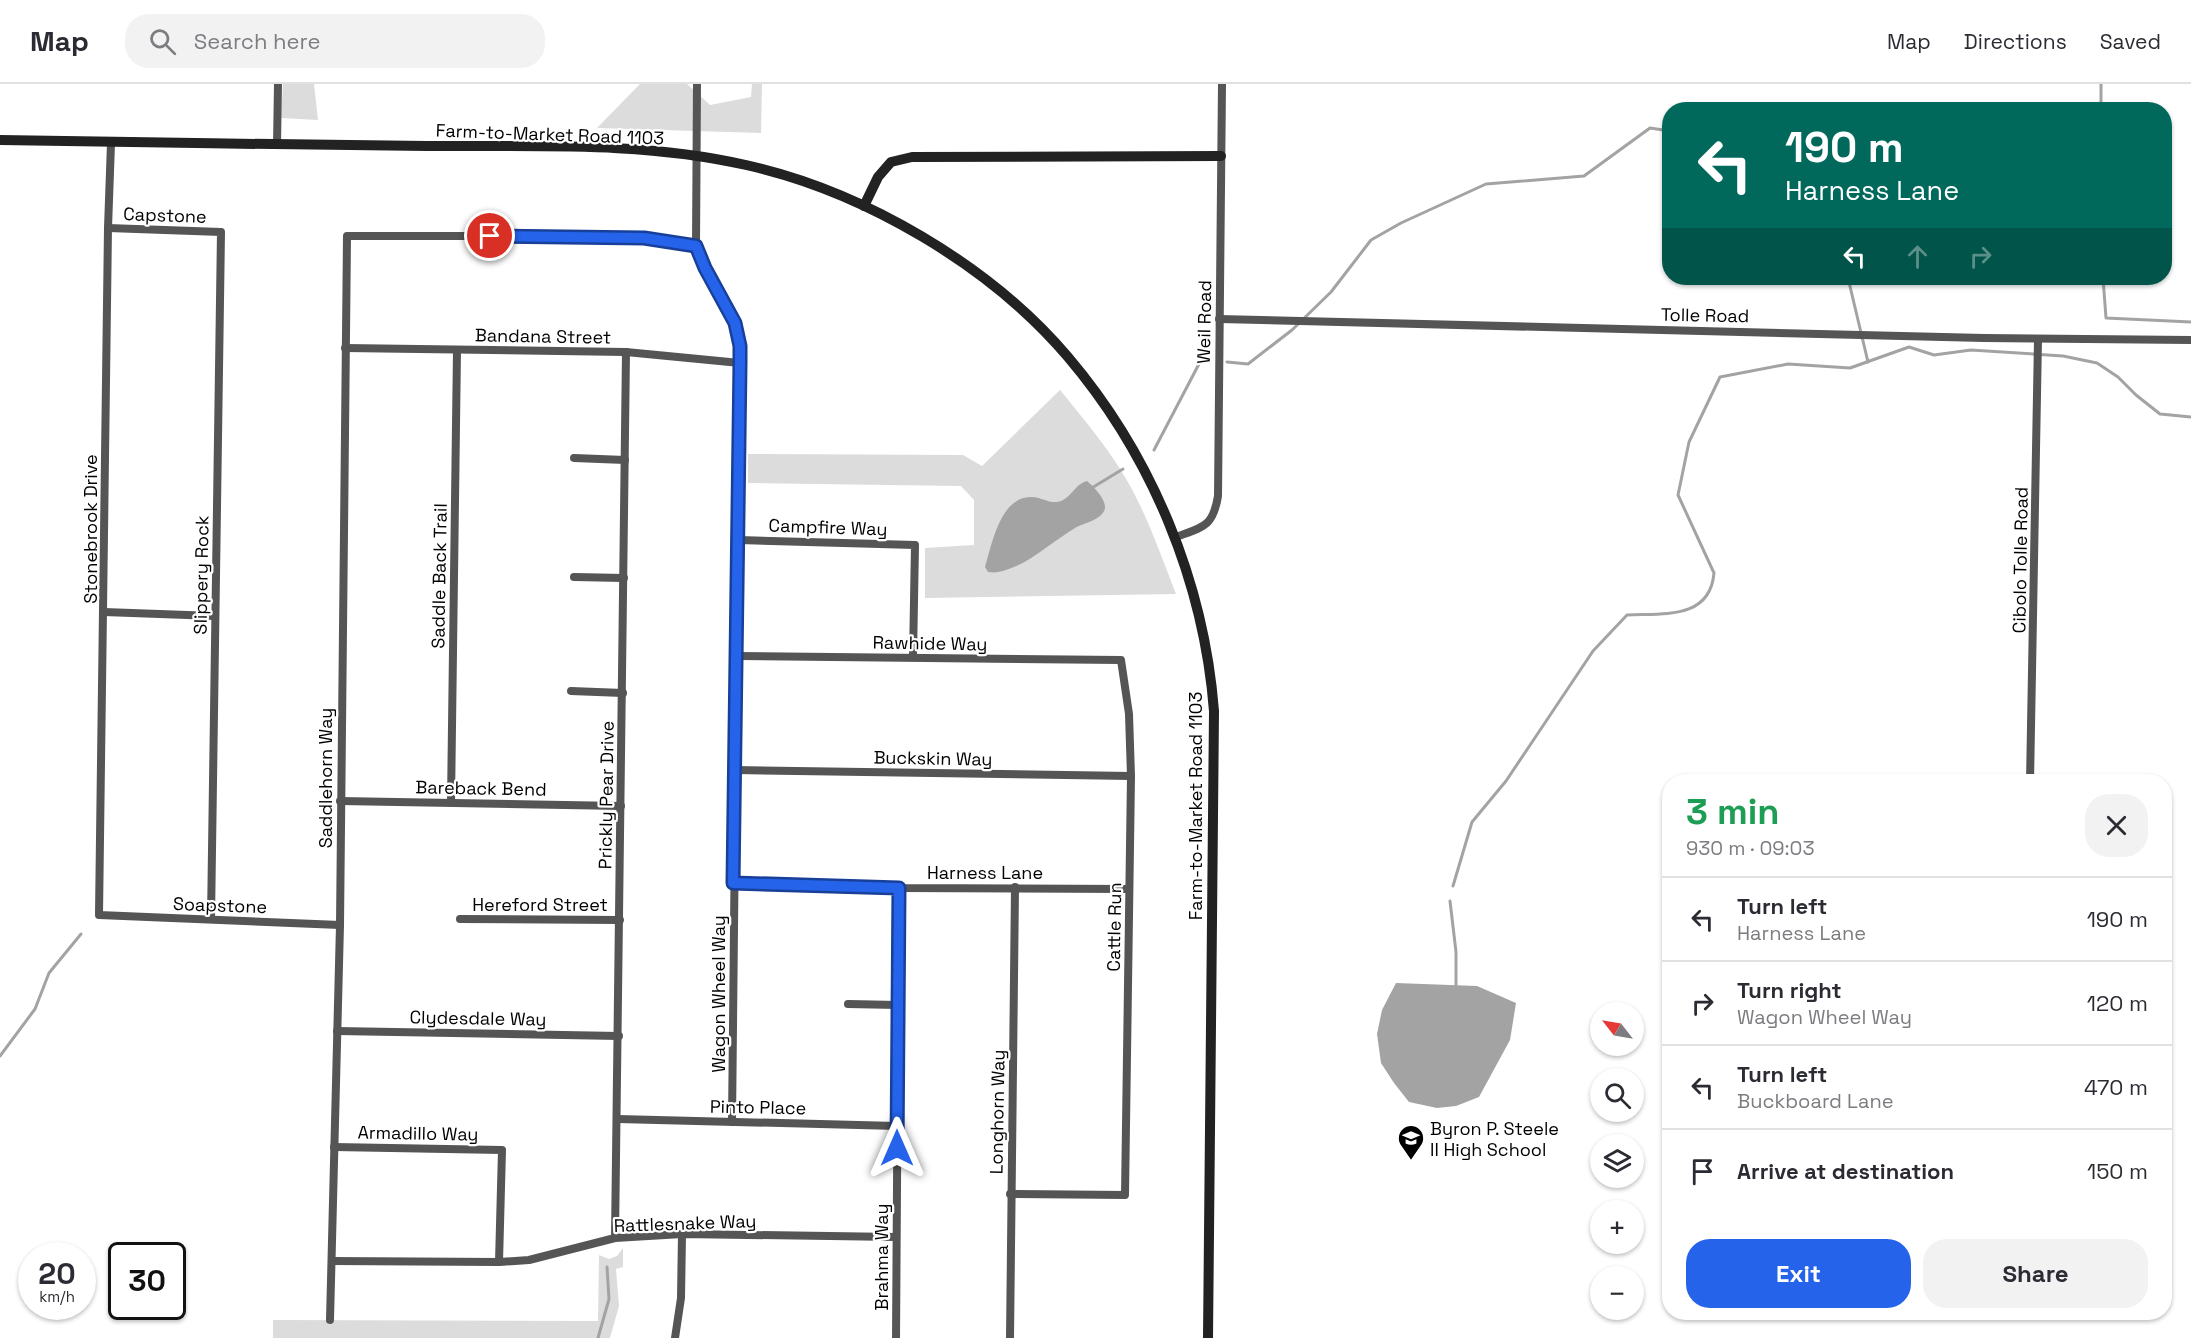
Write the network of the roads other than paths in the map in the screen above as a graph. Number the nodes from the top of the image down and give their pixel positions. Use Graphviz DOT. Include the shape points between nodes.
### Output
graph roads {
  1 [pos="278,84"];
  2 [pos="697,84"];
  3 [pos="1222,84"];
  4 [pos="0,140"];
  5 [pos="111,142"];
  6 [pos="277,145"];
  7 [pos="697,156"];
  8 [pos="1221,156"];
  9 [pos="864,206"];
  10 [pos="108,228"];
  11 [pos="222,232"];
  12 [pos="696,246"];
  13 [pos="1219,319"];
  14 [pos="2038,339"];
  15 [pos="2191,340"];
  16 [pos="345,348"];
  17 [pos="457,351"];
  18 [pos="626,352"];
  19 [pos="740,363"];
  20 [pos="574,458"];
  21 [pos="625,460"];
  22 [pos="1176,537"];
  23 [pos="739,540"];
  24 [pos="573,578"];
  25 [pos="624,578"];
  26 [pos="104,612"];
  27 [pos="215,616"];
  28 [pos="737,656"];
  29 [pos="913,657"];
  30 [pos="1121,660"];
  31 [pos="571,691"];
  32 [pos="622,693"];
  33 [pos="735,770"];
  34 [pos="2030,774"];
  35 [pos="1131,776"];
  36 [pos="340,801"];
  37 [pos="451,802"];
  38 [pos="621,806"];
  39 [pos="733,883"];
  40 [pos="1016,887"];
  41 [pos="899,888"];
  42 [pos="1129,889"];
  43 [pos="99,915"];
  44 [pos="211,919"];
  45 [pos="460,919"];
  46 [pos="620,920"];
  47 [pos="340,925"];
  48 [pos="848,1004"];
  49 [pos="898,1005"];
  50 [pos="338,1031"];
  51 [pos="619,1036"];
  52 [pos="618,1119"];
  53 [pos="732,1122"];
  54 [pos="897,1126"];
  55 [pos="334,1147"];
  56 [pos="1010,1194"];
  57 [pos="682,1234"];
  58 [pos="896,1237"];
  59 [pos="615,1238"];
  60 [pos="332,1261"];
  61 [pos="499,1262"];
  62 [pos="330,1320"];
  63 [pos="675,1338"];
  64 [pos="896,1338"];
  65 [pos="1010,1338"];
  66 [pos="1208,1338"];
  1 -- 6 [label="street"];
  2 -- 7 [label="street, Wagon Wheel Way"];
  3 -- 8 [label="street, Weil Road"];
  4 -- 5 [label="main road, Farm-to-Market Road 1103"];
  5 -- 6 [label="main road, Farm-to-Market Road 1103"];
  5 -- 10 [label="street, Stonebrook Drive"];
  6 -- 7 [label="main road, Farm-to-Market Road 1103" via="563,147"];
  7 -- 9 [label="main road, Farm-to-Market Road 1103" via="774,172"];
  7 -- 12 [label="street, Wagon Wheel Way"];
  8 -- 9 [label="main road" via="912,157 891,162 878,177"];
  8 -- 13 [label="street, Weil Road"];
  9 -- 22 [label="main road, Farm-to-Market Road 1103" via="957,260 1025,314 1067,356 1128,442"];
  10 -- 11 [label="street, Capstone"];
  10 -- 26 [label="street, Stonebrook Drive"];
  11 -- 27 [label="street, Slippery Rock"];
  12 -- 16 [label="street, Saddlehorn Way" via="632,237 347,236"];
  12 -- 19 [label="street, Wagon Wheel Way" via="735,323"];
  13 -- 14 [label="street, Tolle Road"];
  13 -- 22 [label="street, Weil Road" via="1218,496 1209,522"];
  14 -- 15 [label="street, Tolle Road"];
  14 -- 34 [label="street, Cibolo Tolle Road"];
  16 -- 17 [label="street, Bandana Street"];
  16 -- 36 [label="street, Saddlehorn Way"];
  17 -- 18 [label="street, Bandana Street"];
  17 -- 37 [label="street, Saddle Back Trail"];
  18 -- 19 [label="street, Bandana Street"];
  18 -- 21 [label="street, Prickly Pear Drive"];
  19 -- 23 [label="street, Wagon Wheel Way"];
  20 -- 21 [label="street"];
  21 -- 25 [label="street, Prickly Pear Drive"];
  22 -- 66 [label="main road, Farm-to-Market Road 1103" via="1196,601 1214,711"];
  23 -- 28 [label="street, Wagon Wheel Way"];
  23 -- 29 [label="street, Campfire Way" via="915,545"];
  24 -- 25 [label="street"];
  25 -- 32 [label="street, Prickly Pear Drive"];
  26 -- 27 [label="street"];
  26 -- 43 [label="street, Stonebrook Drive"];
  27 -- 44 [label="street, Slippery Rock"];
  28 -- 29 [label="street, Rawhide Way"];
  28 -- 33 [label="street, Wagon Wheel Way"];
  29 -- 30 [label="street, Rawhide Way"];
  30 -- 35 [label="street, Cattle Run" via="1130,714"];
  31 -- 32 [label="street"];
  32 -- 38 [label="street, Prickly Pear Drive"];
  33 -- 35 [label="street, Buckskin Way"];
  33 -- 39 [label="street, Wagon Wheel Way"];
  35 -- 42 [label="street, Cattle Run"];
  36 -- 37 [label="street, Bareback Bend"];
  36 -- 47 [label="street, Saddlehorn Way"];
  37 -- 38 [label="street, Bareback Bend"];
  38 -- 46 [label="street, Prickly Pear Drive"];
  39 -- 41 [label="street, Harness Lane"];
  39 -- 53 [label="street, Wagon Wheel Way"];
  40 -- 41 [label="street, Harness Lane"];
  40 -- 42 [label="street, Harness Lane"];
  40 -- 56 [label="street, Longhorn Way"];
  41 -- 49 [label="street, Brahma Way"];
  42 -- 56 [label="street, Cattle Run" via="1125,1195"];
  43 -- 44 [label="street, Soapstone"];
  44 -- 47 [label="street, Soapstone"];
  45 -- 46 [label="street, Hereford Street"];
  46 -- 51 [label="street, Prickly Pear Drive"];
  47 -- 50 [label="street, Saddlehorn Way"];
  48 -- 49 [label="street"];
  49 -- 54 [label="street, Brahma Way"];
  50 -- 51 [label="street, Clydesdale Way"];
  50 -- 55 [label="street, Saddlehorn Way"];
  51 -- 52 [label="street, Prickly Pear Drive"];
  52 -- 53 [label="street, Pinto Place"];
  52 -- 59 [label="street, Prickly Pear Drive"];
  53 -- 54 [label="street, Pinto Place"];
  54 -- 58 [label="street, Brahma Way"];
  55 -- 60 [label="street, Saddlehorn Way"];
  55 -- 61 [label="street, Armadillo Way" via="502,1150"];
  56 -- 65 [label="street, Longhorn Way"];
  57 -- 58 [label="street, Rattlesnake Way"];
  57 -- 59 [label="street, Rattlesnake Way"];
  57 -- 63 [label="street" via="681,1298"];
  58 -- 64 [label="street, Brahma Way"];
  59 -- 61 [label="street, Rattlesnake Way" via="529,1260"];
  60 -- 61 [label="street, Rattlesnake Way"];
  60 -- 62 [label="street, Saddlehorn Way"];
}
